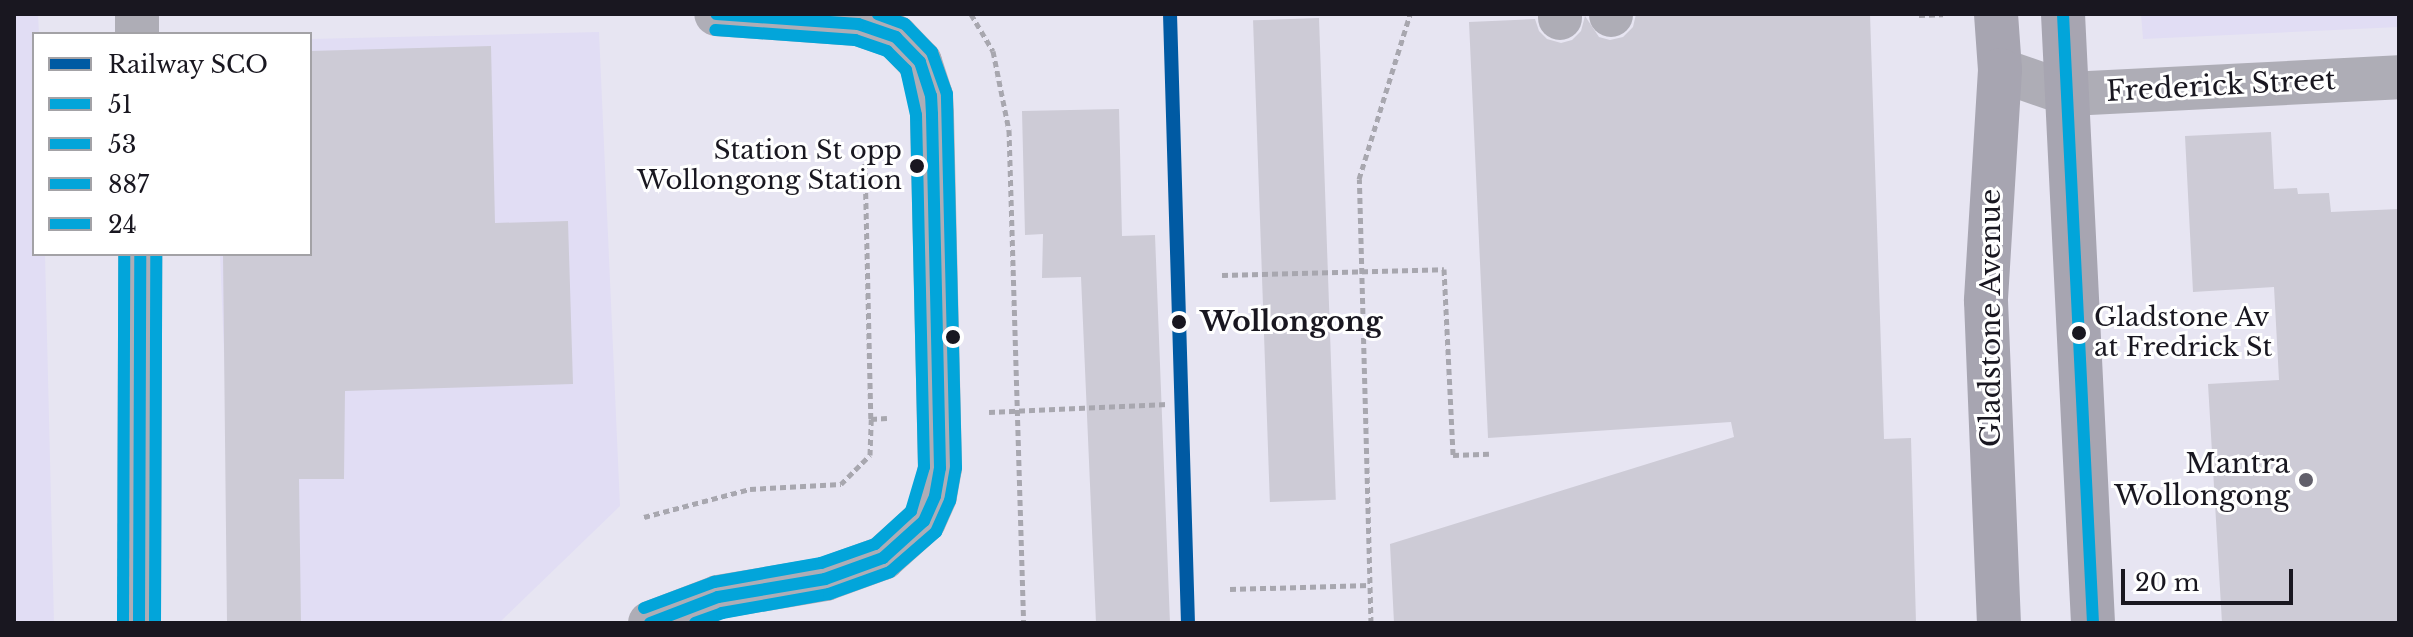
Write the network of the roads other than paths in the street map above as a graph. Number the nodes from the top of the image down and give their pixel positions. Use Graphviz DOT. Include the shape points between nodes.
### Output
graph roads {
  1 [pos="716,14"];
  2 [pos="1996,14"];
  3 [pos="2063,14"];
  4 [pos="2000,70"];
  5 [pos="2399,77"];
  6 [pos="2069,94"];
  7 [pos="140,256"];
  8 [pos="139,623"];
  9 [pos="650,623"];
  10 [pos="1999,623"];
  11 [pos="2093,623"];
  1 -- 9 [label="street" via="858,24 896,37 920,62 932,114 940,468 924,521 893,550 825,579 718,597"];
  2 -- 4 [label="main road, Gladstone Avenue"];
  3 -- 6 [label="main road"];
  4 -- 6 [label="street, Frederick Street"];
  4 -- 10 [label="main road, Gladstone Avenue" via="1986,301"];
  5 -- 6 [label="street, Frederick Street"];
  6 -- 11 [label="main road"];
  7 -- 8 [label="street"];
}
